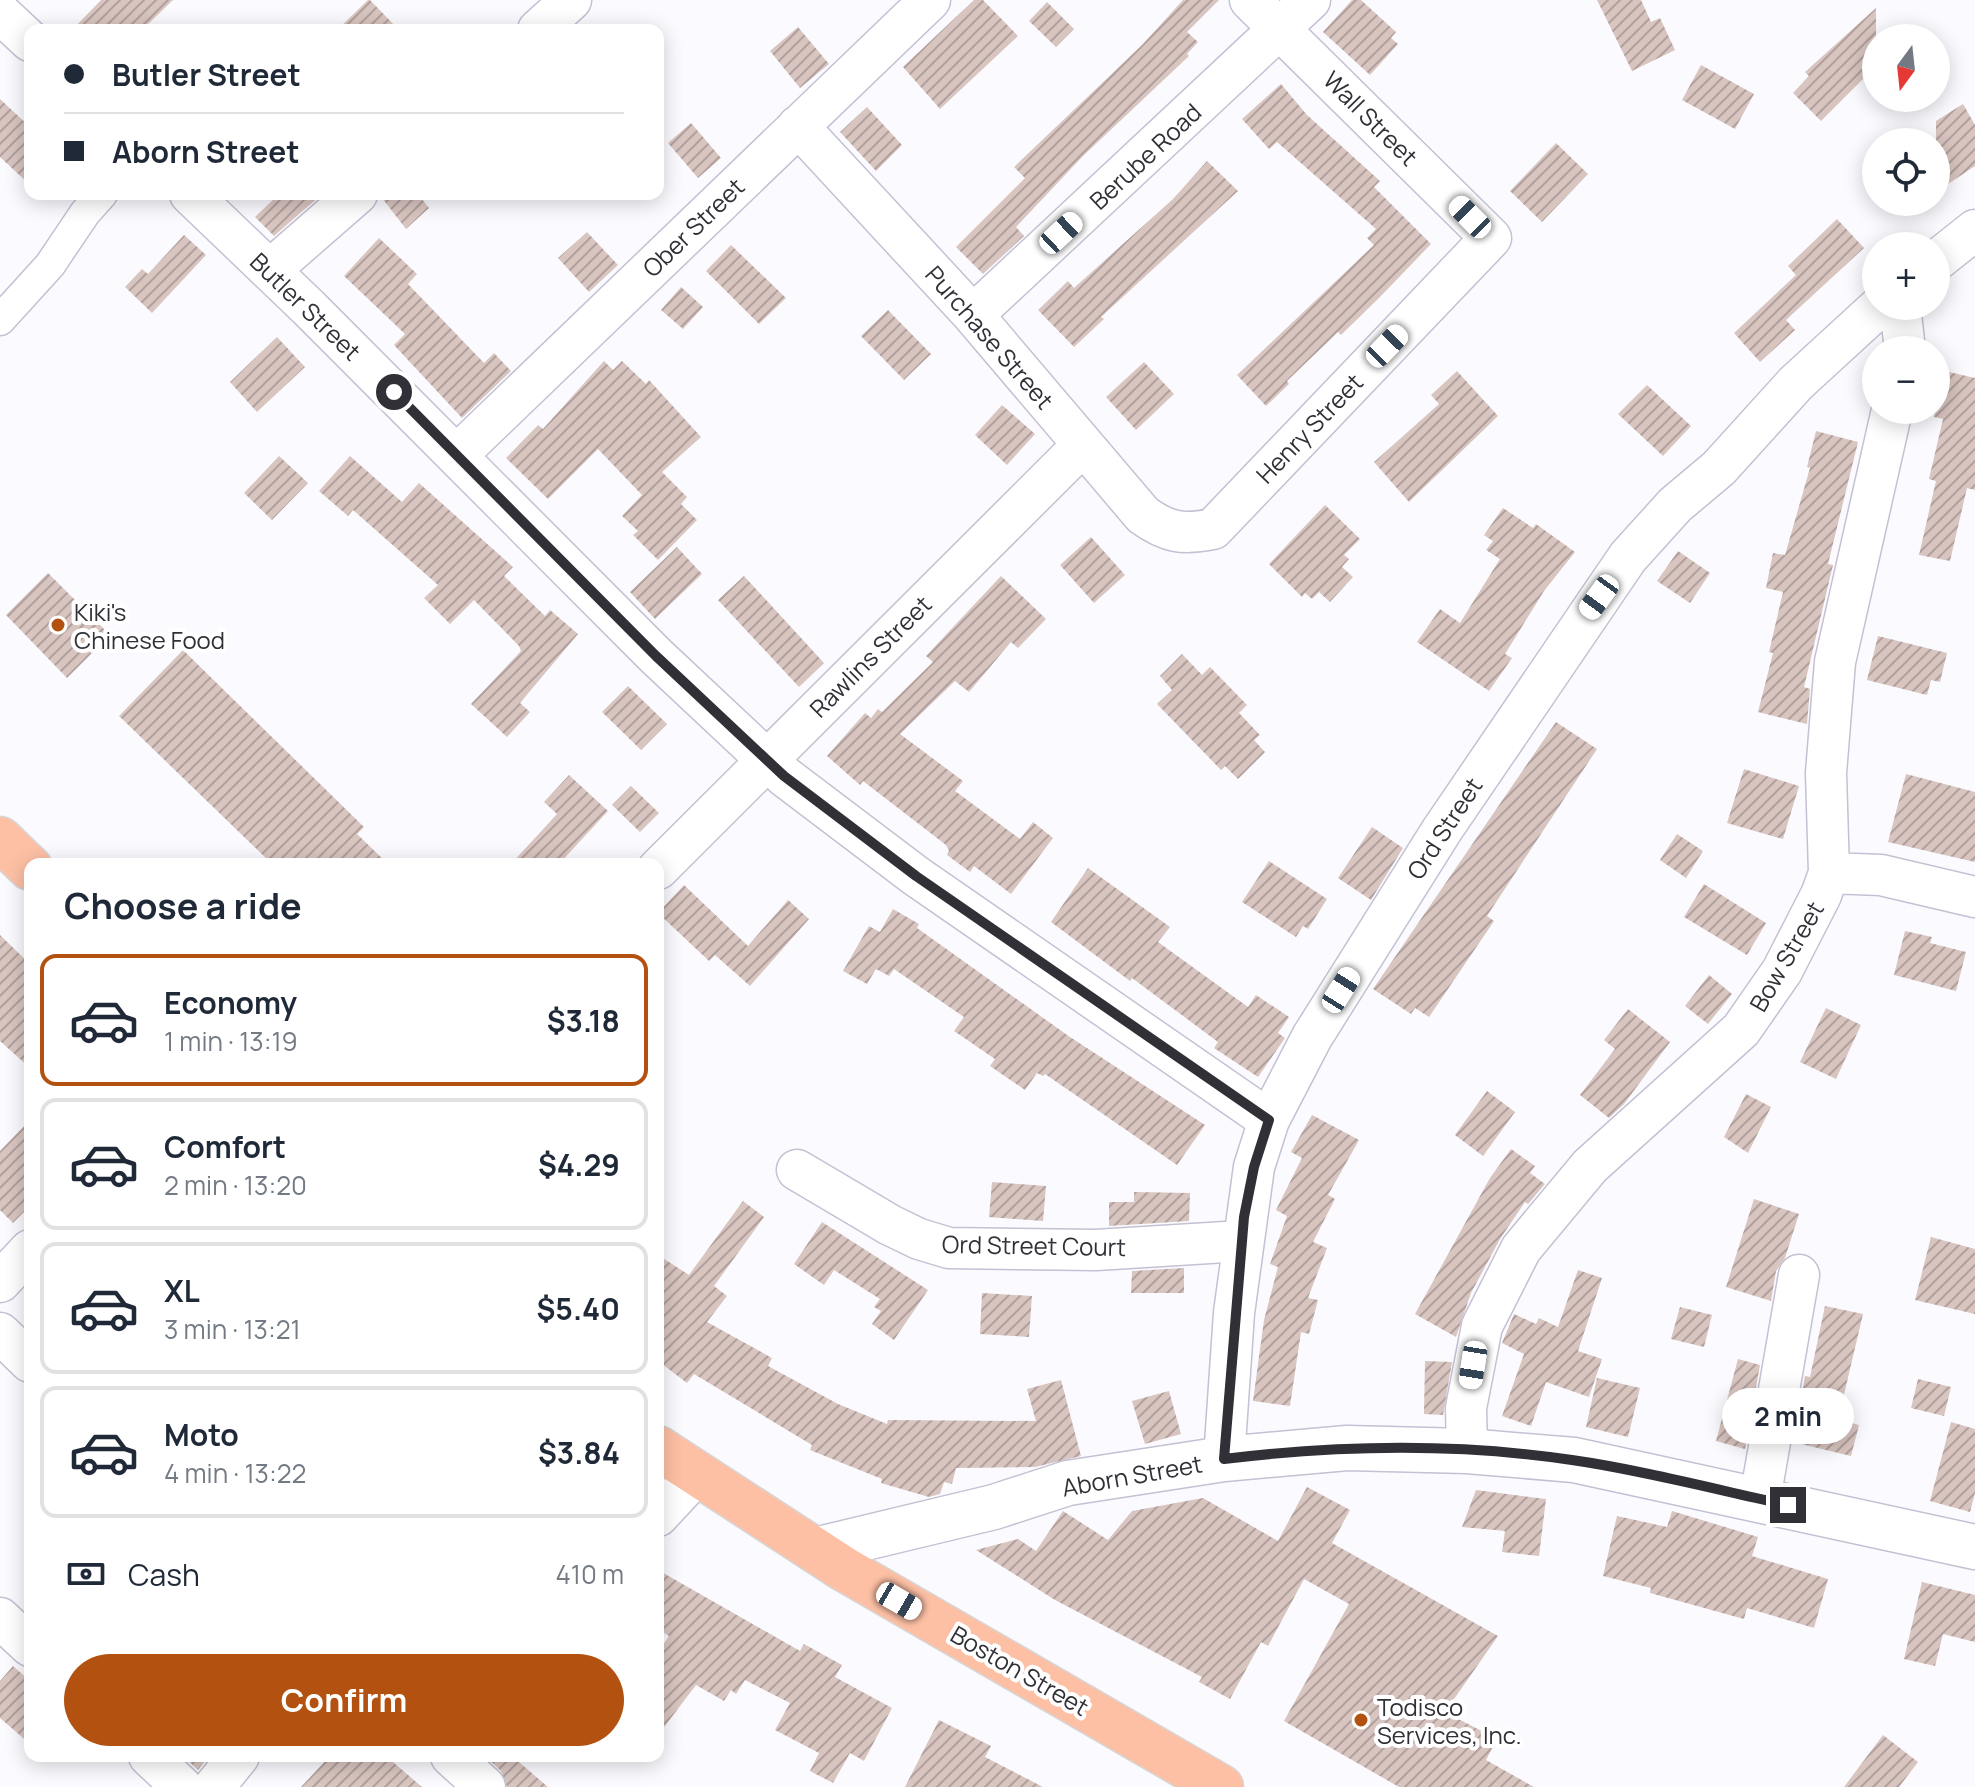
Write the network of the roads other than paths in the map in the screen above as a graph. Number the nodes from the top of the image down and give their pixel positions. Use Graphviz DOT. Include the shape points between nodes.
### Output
graph roads {
  1 [pos="571,0"];
  2 [pos="930,0"];
  3 [pos="1250,0"];
  4 [pos="1310,0"];
  5 [pos="545,24"];
  6 [pos="1281,29"];
  7 [pos="798,126"];
  8 [pos="97,200"];
  9 [pos="196,200"];
  10 [pos="350,200"];
  11 [pos="1975,230"];
  12 [pos="1491,238"];
  13 [pos="1950,250"];
  14 [pos="270,270"];
  15 [pos="973,315"];
  16 [pos="0,320"];
  17 [pos="1865,320"];
  18 [pos="1889,424"];
  19 [pos="1083,445"];
  20 [pos="457,455"];
  21 [pos="1186,535"];
  22 [pos="766,759"];
  23 [pos="0,839"];
  24 [pos="24,862"];
  25 [pos="664,863"];
  26 [pos="1829,873"];
  27 [pos="1975,897"];
  28 [pos="1269,1120"];
  29 [pos="797,1170"];
  30 [pos="1242,1241"];
  31 [pos="24,1256"];
  32 [pos="1799,1275"];
  33 [pos="0,1282"];
  34 [pos="0,1333"];
  35 [pos="24,1356"];
  36 [pos="1467,1451"];
  37 [pos="664,1452"];
  38 [pos="1224,1459"];
  39 [pos="697,1474"];
  40 [pos="1760,1499"];
  41 [pos="664,1510"];
  42 [pos="1975,1547"];
  43 [pos="815,1550"];
  44 [pos="0,1618"];
  45 [pos="24,1640"];
  46 [pos="155,1762"];
  47 [pos="234,1762"];
  48 [pos="458,1762"];
  49 [pos="182,1787"];
  50 [pos="214,1787"];
  51 [pos="485,1787"];
  52 [pos="1221,1787"];
  1 -- 5 [label="street"];
  2 -- 7 [label="street, Ober Street"];
  3 -- 6 [label="street, Wall Street"];
  4 -- 6 [label="street, Berube Road"];
  6 -- 12 [label="street, Wall Street"];
  6 -- 15 [label="street, Berube Road"];
  7 -- 15 [label="street, Purchase Street"];
  7 -- 20 [label="street, Ober Street"];
  8 -- 16 [label="street" via="50,265"];
  9 -- 14 [label="street, Butler Street"];
  10 -- 14 [label="street"];
  11 -- 13 [label="street"];
  12 -- 21 [label="street, Henry Street" via="1213,529"];
  14 -- 20 [label="street, Butler Street"];
  15 -- 19 [label="street, Purchase Street"];
  17 -- 28 [label="street, Ord Street" via="1796,383 1628,557 1363,954"];
  18 -- 26 [label="street, Bow Street" via="1835,662 1826,773"];
  19 -- 21 [label="street, Purchase Street" via="1143,515 1162,529"];
  19 -- 22 [label="street, Rawlins Street"];
  20 -- 22 [label="street, Butler Street"];
  22 -- 25 [label="street, Rawlins Street"];
  22 -- 28 [label="street, Butler Street" via="916,876"];
  23 -- 24 [label="main road"];
  26 -- 27 [label="street" via="1881,875"];
  26 -- 36 [label="street, Bow Street" via="1782,971 1754,1014 1590,1166 1521,1249 1482,1326 1466,1408"];
  28 -- 30 [label="street, Ord Street" via="1254,1167"];
  29 -- 30 [label="street, Ord Street Court" via="890,1225 949,1248 1096,1250"];
  30 -- 38 [label="street, Ord Street"];
  31 -- 33 [label="street"];
  32 -- 40 [label="street"];
  34 -- 35 [label="street"];
  36 -- 38 [label="street, Aborn Street" via="1347,1448"];
  36 -- 40 [label="street, Aborn Street" via="1574,1460"];
  37 -- 39 [label="main road, Boston Street"];
  38 -- 43 [label="street, Aborn Street" via="1068,1483 994,1507"];
  39 -- 41 [label="street"];
  39 -- 43 [label="main road, Boston Street"];
  40 -- 42 [label="street, Aborn Street"];
  43 -- 52 [label="main road, Boston Street"];
  44 -- 45 [label="street"];
  46 -- 49 [label="street"];
  47 -- 50 [label="street"];
  48 -- 51 [label="street"];
}
